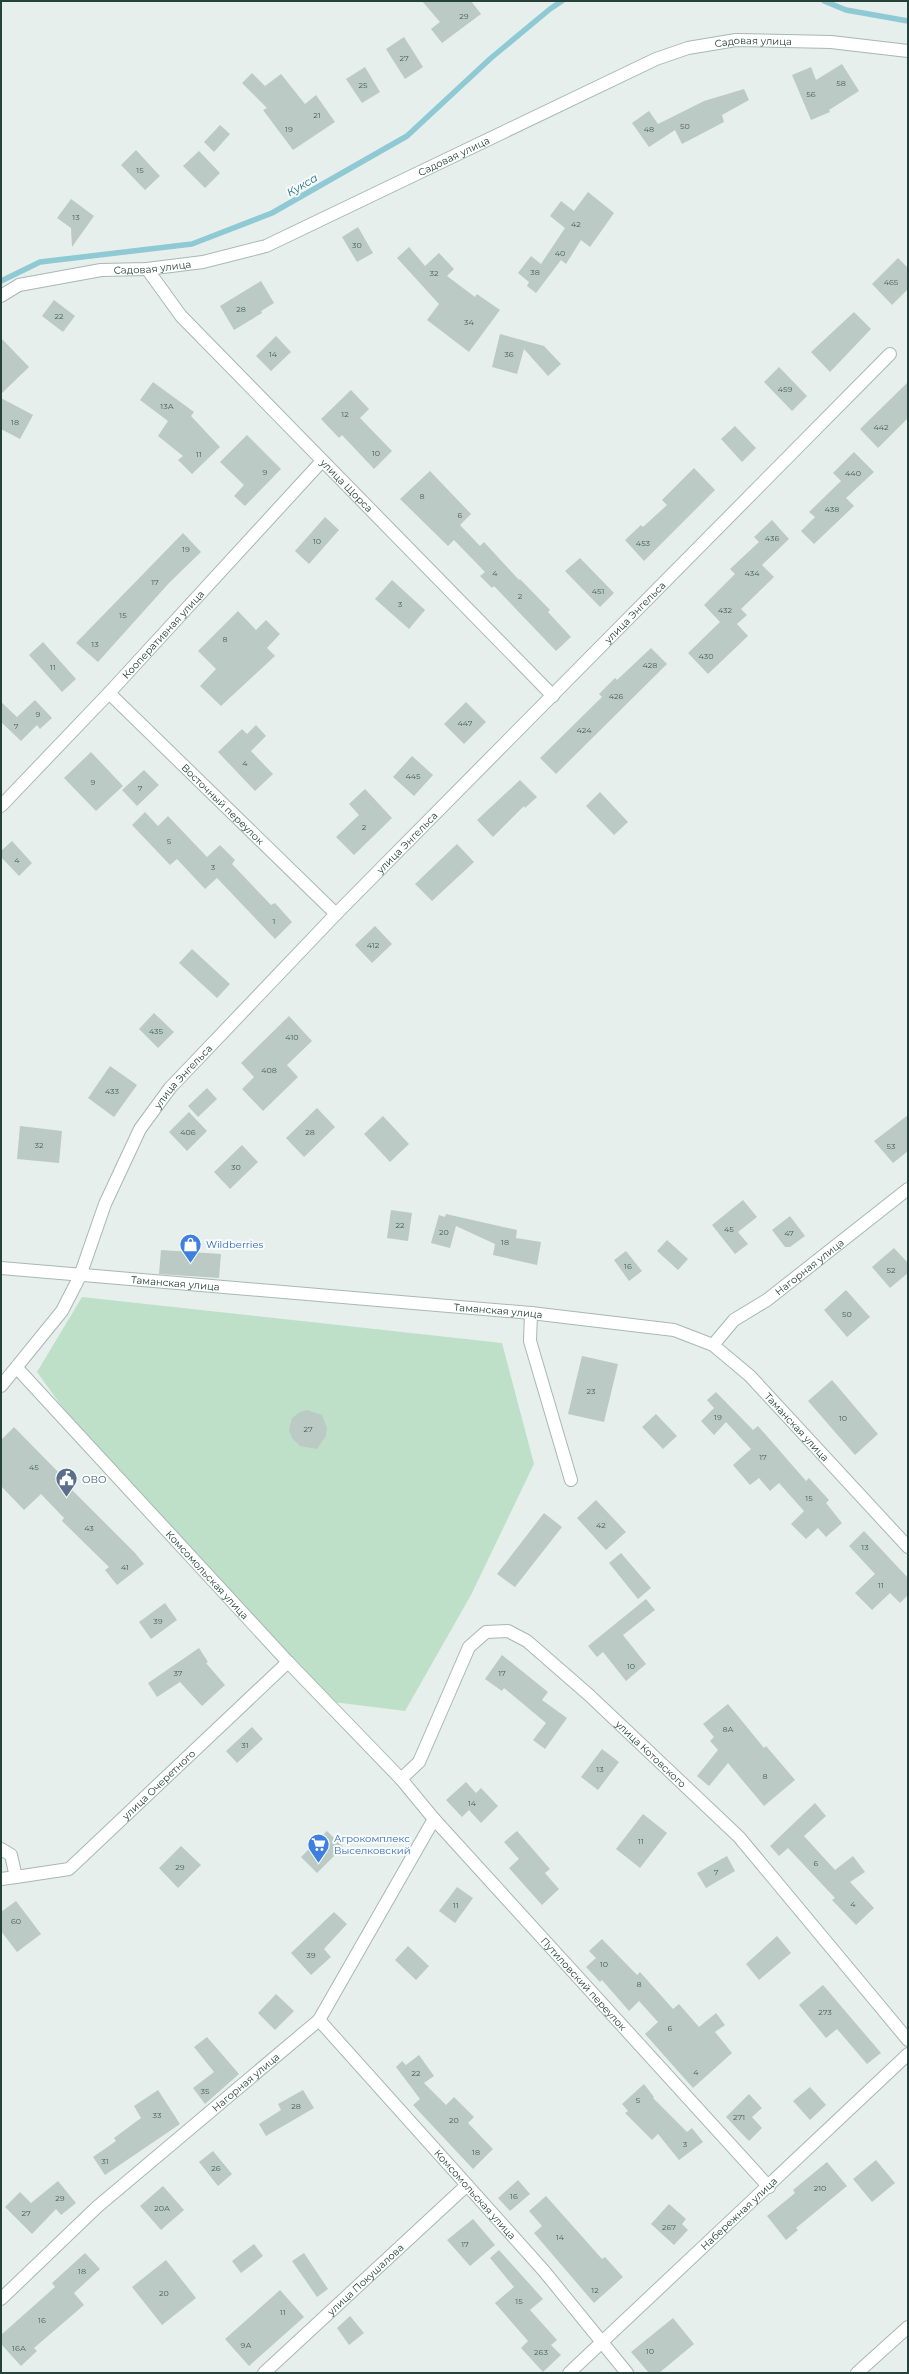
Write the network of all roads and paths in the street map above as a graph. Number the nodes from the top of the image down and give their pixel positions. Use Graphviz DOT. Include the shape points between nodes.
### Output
graph roads {
  1 [pos="908,51"];
  2 [pos="147,269"];
  3 [pos="1,296"];
  4 [pos="890,354"];
  5 [pos="322,460"];
  6 [pos="109,693"];
  7 [pos="553,696"];
  8 [pos="1,806"];
  9 [pos="336,914"];
  10 [pos="908,1189"];
  11 [pos="1,1268"];
  12 [pos="80,1276"];
  13 [pos="530,1313"];
  14 [pos="714,1345"];
  15 [pos="17,1368"];
  16 [pos="1,1386"];
  17 [pos="571,1480"];
  18 [pos="908,1547"];
  19 [pos="288,1662"];
  20 [pos="401,1779"];
  21 [pos="434,1819"];
  22 [pos="1,1849"];
  23 [pos="16,1877"];
  24 [pos="1,1879"];
  25 [pos="319,2020"];
  26 [pos="908,2040"];
  27 [pos="908,2054"];
  28 [pos="467,2185"];
  29 [pos="769,2187"];
  30 [pos="1,2299"];
  31 [pos="908,2327"];
  32 [pos="603,2342"];
  33 [pos="264,2373"];
  34 [pos="569,2373"];
  35 [pos="627,2373"];
  36 [pos="857,2373"];
  1 -- 2 [label="street, Садовая улица" via="831,42 736,40 688,48 656,59 266,246 203,262"];
  2 -- 3 [label="street, Садовая улица" via="101,270 27,283"];
  2 -- 5 [label="street, улица Щорса" via="181,316"];
  4 -- 7 [label="street, улица Энгельса"];
  5 -- 6 [label="street, Кооперативная улица"];
  5 -- 7 [label="street, улица Щорса"];
  6 -- 8 [label="street, Кооперативная улица"];
  6 -- 9 [label="street, Восточный переулок"];
  7 -- 9 [label="street, улица Энгельса"];
  9 -- 12 [label="street, улица Энгельса" via="170,1088 140,1129 105,1204"];
  10 -- 14 [label="street, Нагорная улица" via="767,1300 734,1320"];
  11 -- 12 [label="street, Таманская улица"];
  12 -- 13 [label="street, Таманская улица"];
  12 -- 15 [label="street, улица Энгельса" via="62,1311"];
  13 -- 14 [label="street, Таманская улица" via="674,1330"];
  13 -- 17 [label="street" via="530,1341"];
  14 -- 18 [label="street, Таманская улица" via="750,1376"];
  15 -- 16 [label="street, улица Энгельса"];
  15 -- 19 [label="street, Комсомольская улица"];
  19 -- 20 [label="street, Комсомольская улица"];
  19 -- 23 [label="street, улица Очеретного" via="69,1869"];
  20 -- 21 [label="street, Путиловский переулок"];
  20 -- 26 [label="street, улица Котовского" via="419,1762 469,1647 486,1632 508,1631 527,1641 589,1695 739,1837"];
  21 -- 25 [label="street, Нагорная улица"];
  21 -- 29 [label="street, Путиловский переулок"];
  22 -- 23 [label="street" via="11,1855"];
  23 -- 24 [label="street, улица Очеретного"];
  25 -- 28 [label="street, Комсомольская улица"];
  25 -- 30 [label="street, Нагорная улица" via="97,2207"];
  27 -- 29 [label="street, Набережная улица"];
  28 -- 32 [label="street, Комсомольская улица"];
  28 -- 33 [label="street, улица Покушалова"];
  29 -- 32 [label="street, Набережная улица"];
  31 -- 36 [label="street"];
  32 -- 34 [label="street, Набережная улица"];
  32 -- 35 [label="street, Комсомольская улица"];
}
